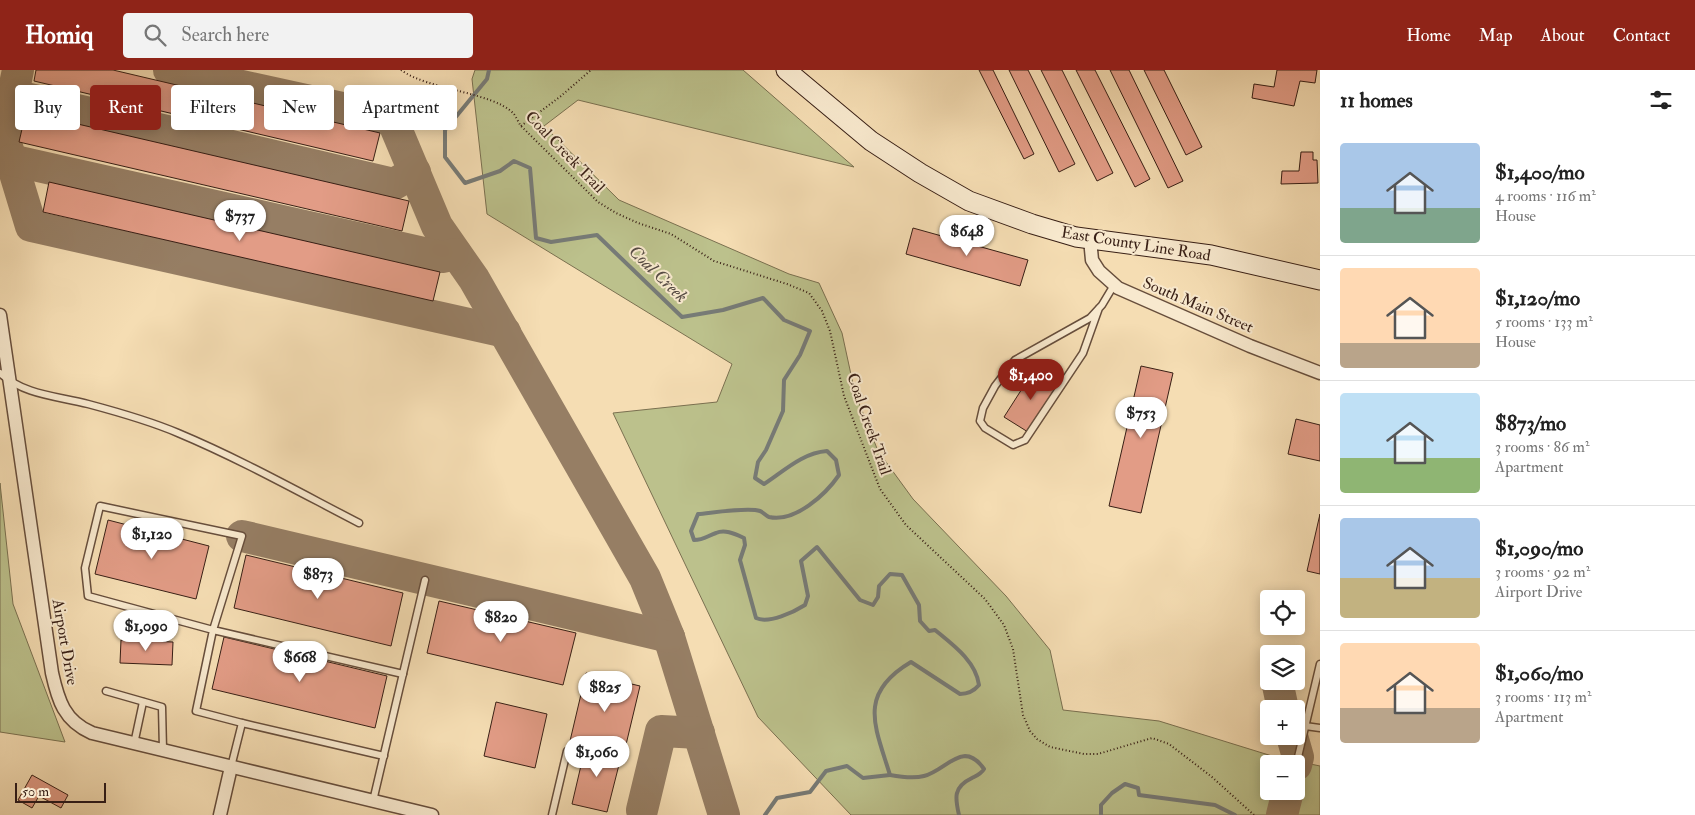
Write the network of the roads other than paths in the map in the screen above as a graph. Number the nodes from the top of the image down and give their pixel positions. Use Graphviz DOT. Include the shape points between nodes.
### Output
graph roads {
  1 [pos="786,70"];
  2 [pos="1090,240"];
  3 [pos="1320,280"];
  4 [pos="1114,285"];
  5 [pos="1099,308"];
  6 [pos="0,315"];
  7 [pos="0,372"];
  8 [pos="1320,373"];
  9 [pos="11,382"];
  10 [pos="359,523"];
  11 [pos="425,580"];
  12 [pos="214,630"];
  13 [pos="1320,664"];
  14 [pos="403,674"];
  15 [pos="106,691"];
  16 [pos="143,702"];
  17 [pos="242,723"];
  18 [pos="1306,726"];
  19 [pos="1320,728"];
  20 [pos="134,744"];
  21 [pos="163,751"];
  22 [pos="568,751"];
  23 [pos="1299,755"];
  24 [pos="384,756"];
  25 [pos="231,767"];
  26 [pos="373,801"];
  27 [pos="220,815"];
  28 [pos="432,815"];
  29 [pos="552,815"];
  1 -- 2 [label="main road, East County Line Road" via="864,135 940,185 969,201 1032,224"];
  2 -- 3 [label="main road, East County Line Road" via="1227,258"];
  2 -- 4 [label="street, South Main Street" via="1092,260"];
  4 -- 5 [label="lane"];
  4 -- 8 [label="street, South Main Street" via="1250,346"];
  5 -- 5 [label="lane" via="1090,318 1015,360 983,408 980,421 985,428 1013,445 1025,440 1083,353"];
  6 -- 9 [label="street, Airport Drive"];
  7 -- 9 [label="lane"];
  9 -- 10 [label="lane" via="26,390 89,404 177,433"];
  9 -- 20 [label="street, Airport Drive" via="52,673 64,712 85,730"];
  11 -- 14 [label="lane"];
  12 -- 12 [label="lane" via="88,596 85,568 100,506 242,536"];
  12 -- 14 [label="lane"];
  12 -- 17 [label="lane" via="196,711"];
  13 -- 18 [label="lane"];
  14 -- 24 [label="lane"];
  15 -- 16 [label="lane"];
  16 -- 20 [label="lane"];
  16 -- 21 [label="lane" via="162,707"];
  17 -- 24 [label="lane"];
  17 -- 25 [label="lane"];
  18 -- 19 [label="lane"];
  18 -- 23 [label="lane"];
  20 -- 21 [label="street, Airport Drive"];
  21 -- 25 [label="street, Airport Drive"];
  22 -- 29 [label="lane"];
  24 -- 26 [label="lane"];
  25 -- 26 [label="street, Airport Drive"];
  25 -- 27 [label="street"];
  26 -- 28 [label="street, Airport Drive"];
}
